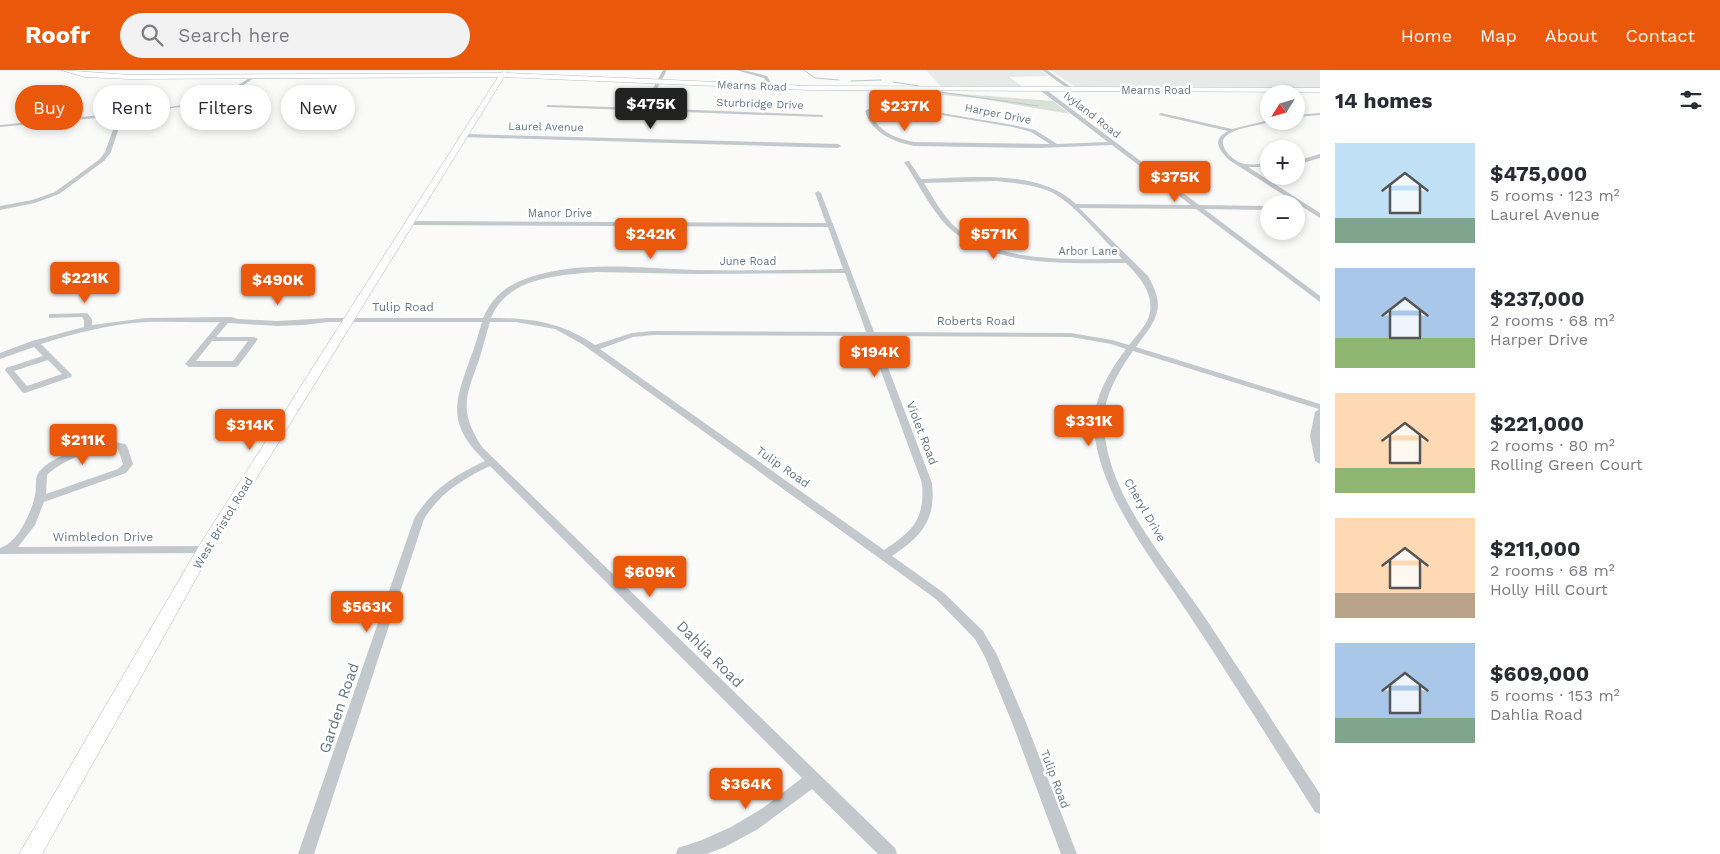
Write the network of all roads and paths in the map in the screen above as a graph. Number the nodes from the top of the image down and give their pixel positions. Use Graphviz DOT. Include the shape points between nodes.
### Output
graph roads {
  1 [pos="64,70"];
  2 [pos="665,70"];
  3 [pos="738,70"];
  4 [pos="1044,70"];
  5 [pos="503,73"];
  6 [pos="252,78"];
  7 [pos="266,78"];
  8 [pos="659,82"];
  9 [pos="246,83"];
  10 [pos="767,87"];
  11 [pos="1043,90"];
  12 [pos="1073,90"];
  13 [pos="1320,90"];
  14 [pos="548,106"];
  15 [pos="170,108"];
  16 [pos="644,110"];
  17 [pos="1161,114"];
  18 [pos="1320,114"];
  19 [pos="1305,115"];
  20 [pos="822,116"];
  21 [pos="93,117"];
  22 [pos="1260,123"];
  23 [pos="0,126"];
  24 [pos="116,130"];
  25 [pos="1232,131"];
  26 [pos="464,136"];
  27 [pos="1112,143"];
  28 [pos="1055,145"];
  29 [pos="838,146"];
  30 [pos="1320,156"];
  31 [pos="1305,160"];
  32 [pos="907,162"];
  33 [pos="1260,165"];
  34 [pos="1241,166"];
  35 [pos="920,181"];
  36 [pos="818,193"];
  37 [pos="1074,206"];
  38 [pos="1196,206"];
  39 [pos="0,208"];
  40 [pos="1260,208"];
  41 [pos="1305,209"];
  42 [pos="1310,209"];
  43 [pos="1320,209"];
  44 [pos="1320,216"];
  45 [pos="410,223"];
  46 [pos="830,225"];
  47 [pos="1129,261"];
  48 [pos="848,272"];
  49 [pos="1320,300"];
  50 [pos="52,316"];
  51 [pos="226,320"];
  52 [pos="347,320"];
  53 [pos="487,320"];
  54 [pos="88,328"];
  55 [pos="871,333"];
  56 [pos="210,338"];
  57 [pos="35,343"];
  58 [pos="594,348"];
  59 [pos="1132,348"];
  60 [pos="0,356"];
  61 [pos="48,357"];
  62 [pos="1320,407"];
  63 [pos="1320,412"];
  64 [pos="1320,461"];
  65 [pos="491,462"];
  66 [pos="40,500"];
  67 [pos="205,550"];
  68 [pos="3,551"];
  69 [pos="884,556"];
  70 [pos="813,779"];
  71 [pos="1320,807"];
  72 [pos="30,854"];
  73 [pos="306,854"];
  74 [pos="684,854"];
  75 [pos="889,854"];
  76 [pos="1068,854"];
  1 -- 6 [label="street, Mearns Road" via="92,76"];
  2 -- 8 [label="street"];
  3 -- 10 [label="street" via="766,77"];
  4 -- 12 [label="street, Ivyland Road"];
  5 -- 7 [label="street, Mearns Road"];
  5 -- 8 [label="street, Mearns Road"];
  5 -- 26 [label="street, West Bristol Road"];
  6 -- 7 [label="street, Mearns Road"];
  6 -- 9 [label="street"];
  7 -- 9 [label="street"];
  8 -- 10 [label="street, Mearns Road"];
  8 -- 16 [label="street"];
  9 -- 15 [label="street" via="203,102"];
  10 -- 11 [label="street, Mearns Road"];
  11 -- 12 [label="street, Mearns Road"];
  11 -- 27 [label="street, Ivyland Road"];
  12 -- 13 [label="street, Mearns Road"];
  14 -- 16 [label="street, Sturbridge Drive"];
  16 -- 20 [label="street, Sturbridge Drive"];
  17 -- 25 [label="street"];
  18 -- 19 [label="street"];
  21 -- 23 [label="street"];
  22 -- 25 [label="street"];
  24 -- 39 [label="street" via="102,160 57,193"];
  25 -- 34 [label="street" via="1222,138 1222,150"];
  26 -- 29 [label="street, Laurel Avenue"];
  26 -- 45 [label="street, West Bristol Road"];
  27 -- 28 [label="street, Harper Drive"];
  27 -- 38 [label="street, Ivyland Road"];
  28 -- 28 [label="street, Harper Drive" via="925,145 902,142 882,134 867,111 874,107 894,106 1012,126 1033,131"];
  30 -- 31 [label="street"];
  32 -- 35 [label="street, Arbor Lane"];
  33 -- 34 [label="street"];
  34 -- 42 [label="street"];
  35 -- 37 [label="street, Cheryl Drive" via="1031,184 1055,191"];
  35 -- 47 [label="street, Arbor Lane" via="949,224 990,248 1050,260"];
  36 -- 46 [label="street, Violet Road"];
  37 -- 38 [label="street"];
  37 -- 47 [label="street, Cheryl Drive"];
  38 -- 40 [label="street"];
  38 -- 49 [label="street, Ivyland Road"];
  41 -- 42 [label="street"];
  42 -- 43 [label="street"];
  42 -- 44 [label="street"];
  45 -- 46 [label="street, Manor Drive"];
  45 -- 52 [label="street, West Bristol Road"];
  46 -- 48 [label="street, Violet Road"];
  47 -- 59 [label="street, Cheryl Drive" via="1145,278 1155,306 1152,321"];
  48 -- 53 [label="street, June Road" via="565,272 512,288 495,303"];
  48 -- 55 [label="street, Violet Road"];
  50 -- 54 [label="street" via="84,315 88,319"];
  51 -- 52 [label="street, Tulip Road"];
  51 -- 54 [label="street, Tulip Road" via="144,320"];
  51 -- 56 [label="street"];
  52 -- 53 [label="street, Tulip Road"];
  52 -- 67 [label="street, West Bristol Road"];
  53 -- 58 [label="street, Tulip Road" via="528,321 557,327"];
  53 -- 65 [label="street, Dahlia Road" via="460,411 466,431"];
  54 -- 57 [label="street, Tulip Road"];
  55 -- 58 [label="street, Roberts Road" via="653,332 632,335"];
  55 -- 59 [label="street, Roberts Road" via="1054,334 1098,339"];
  55 -- 69 [label="street, Violet Road" via="925,475 929,499 918,529"];
  56 -- 56 [label="street" via="236,339 254,339 235,364 190,364"];
  57 -- 60 [label="street, Tulip Road"];
  57 -- 61 [label="street"];
  58 -- 69 [label="street, Tulip Road"];
  59 -- 62 [label="street, Roberts Road"];
  59 -- 71 [label="street, Cheryl Drive" via="1110,377 1102,397 1098,426 1109,471 1134,521"];
  61 -- 61 [label="street" via="68,375 25,390 9,370"];
  63 -- 64 [label="street" via="1314,441"];
  65 -- 70 [label="street, Dahlia Road"];
  65 -- 73 [label="street, Garden Road" via="440,491 419,519"];
  66 -- 66 [label="street" via="43,474 54,464 97,448 122,446 128,464 122,471"];
  66 -- 68 [label="street" via="34,520 21,538"];
  67 -- 68 [label="street, Wimbledon Drive"];
  67 -- 72 [label="street, West Bristol Road"];
  69 -- 76 [label="street, Tulip Road" via="940,596 979,636 997,667"];
  70 -- 74 [label="street" via="755,823"];
  70 -- 75 [label="street, Dahlia Road"];
}
